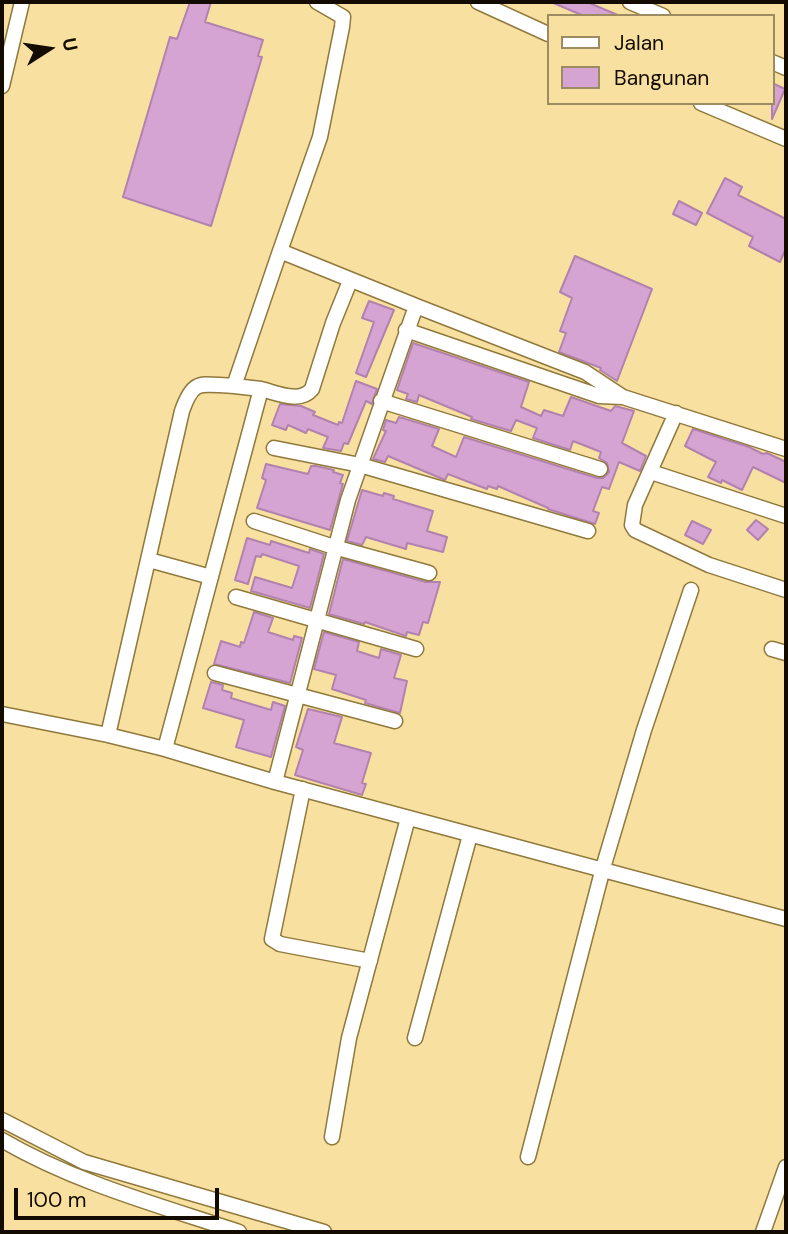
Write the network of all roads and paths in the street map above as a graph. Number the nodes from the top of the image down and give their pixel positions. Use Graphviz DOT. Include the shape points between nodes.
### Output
graph roads {
  1 [pos="22,2"];
  2 [pos="317,2"];
  3 [pos="346,2"];
  4 [pos="478,2"];
  5 [pos="630,2"];
  6 [pos="658,14"];
  7 [pos="343,17"];
  8 [pos="546,33"];
  9 [pos="2,86"];
  10 [pos="706,105"];
  11 [pos="786,139"];
  12 [pos="280,251"];
  13 [pos="350,281"];
  14 [pos="416,306"];
  15 [pos="407,330"];
  16 [pos="234,386"];
  17 [pos="261,389"];
  18 [pos="623,397"];
  19 [pos="381,401"];
  20 [pos="676,413"];
  21 [pos="274,448"];
  22 [pos="786,450"];
  23 [pos="360,465"];
  24 [pos="600,469"];
  25 [pos="651,472"];
  26 [pos="786,516"];
  27 [pos="254,522"];
  28 [pos="588,531"];
  29 [pos="334,547"];
  30 [pos="149,560"];
  31 [pos="429,573"];
  32 [pos="211,577"];
  33 [pos="691,590"];
  34 [pos="786,590"];
  35 [pos="236,597"];
  36 [pos="316,619"];
  37 [pos="416,649"];
  38 [pos="215,673"];
  39 [pos="299,694"];
  40 [pos="2,714"];
  41 [pos="395,720"];
  42 [pos="108,735"];
  43 [pos="165,749"];
  44 [pos="275,782"];
  45 [pos="303,789"];
  46 [pos="408,818"];
  47 [pos="470,835"];
  48 [pos="603,869"];
  49 [pos="786,919"];
  50 [pos="370,961"];
  51 [pos="415,1038"];
  52 [pos="2,1120"];
  53 [pos="332,1137"];
  54 [pos="2,1140"];
  55 [pos="528,1157"];
  56 [pos="786,1167"];
  57 [pos="239,1232"];
  58 [pos="324,1232"];
  59 [pos="763,1232"];
  1 -- 9 [label="street"];
  2 -- 7 [label="street"];
  3 -- 7 [label="street"];
  4 -- 8 [label="street"];
  5 -- 6 [label="street"];
  7 -- 12 [label="street" via="320,137"];
  10 -- 11 [label="street"];
  12 -- 13 [label="street"];
  12 -- 16 [label="street"];
  13 -- 14 [label="street"];
  13 -- 17 [label="street" via="309,394 299,397"];
  14 -- 15 [label="street"];
  14 -- 18 [label="street" via="585,372"];
  15 -- 18 [label="street" via="599,396"];
  15 -- 19 [label="street"];
  16 -- 17 [label="street"];
  16 -- 30 [label="street" via="201,385 188,391"];
  17 -- 32 [label="street"];
  18 -- 20 [label="street"];
  19 -- 23 [label="street"];
  19 -- 24 [label="street"];
  20 -- 22 [label="street"];
  20 -- 25 [label="street"];
  21 -- 23 [label="street"];
  23 -- 28 [label="street"];
  23 -- 29 [label="street"];
  25 -- 26 [label="street"];
  25 -- 34 [label="street" via="635,505 635,530 709,565"];
  27 -- 29 [label="street"];
  29 -- 31 [label="street"];
  29 -- 36 [label="street"];
  30 -- 32 [label="street"];
  30 -- 42 [label="street"];
  32 -- 43 [label="street"];
  33 -- 48 [label="street"];
  35 -- 36 [label="street"];
  36 -- 37 [label="street"];
  36 -- 39 [label="street"];
  38 -- 39 [label="street"];
  39 -- 41 [label="street"];
  39 -- 44 [label="street"];
  40 -- 42 [label="street"];
  42 -- 43 [label="street"];
  43 -- 44 [label="street"];
  44 -- 45 [label="street"];
  45 -- 46 [label="street"];
  45 -- 50 [label="street" via="272,939"];
  46 -- 47 [label="street"];
  46 -- 50 [label="street"];
  47 -- 48 [label="street"];
  47 -- 51 [label="street"];
  48 -- 49 [label="street"];
  48 -- 55 [label="street"];
  50 -- 53 [label="street" via="349,1038"];
  52 -- 58 [label="street" via="84,1162"];
  54 -- 57 [label="street" via="77,1178"];
  56 -- 59 [label="street"];
}
